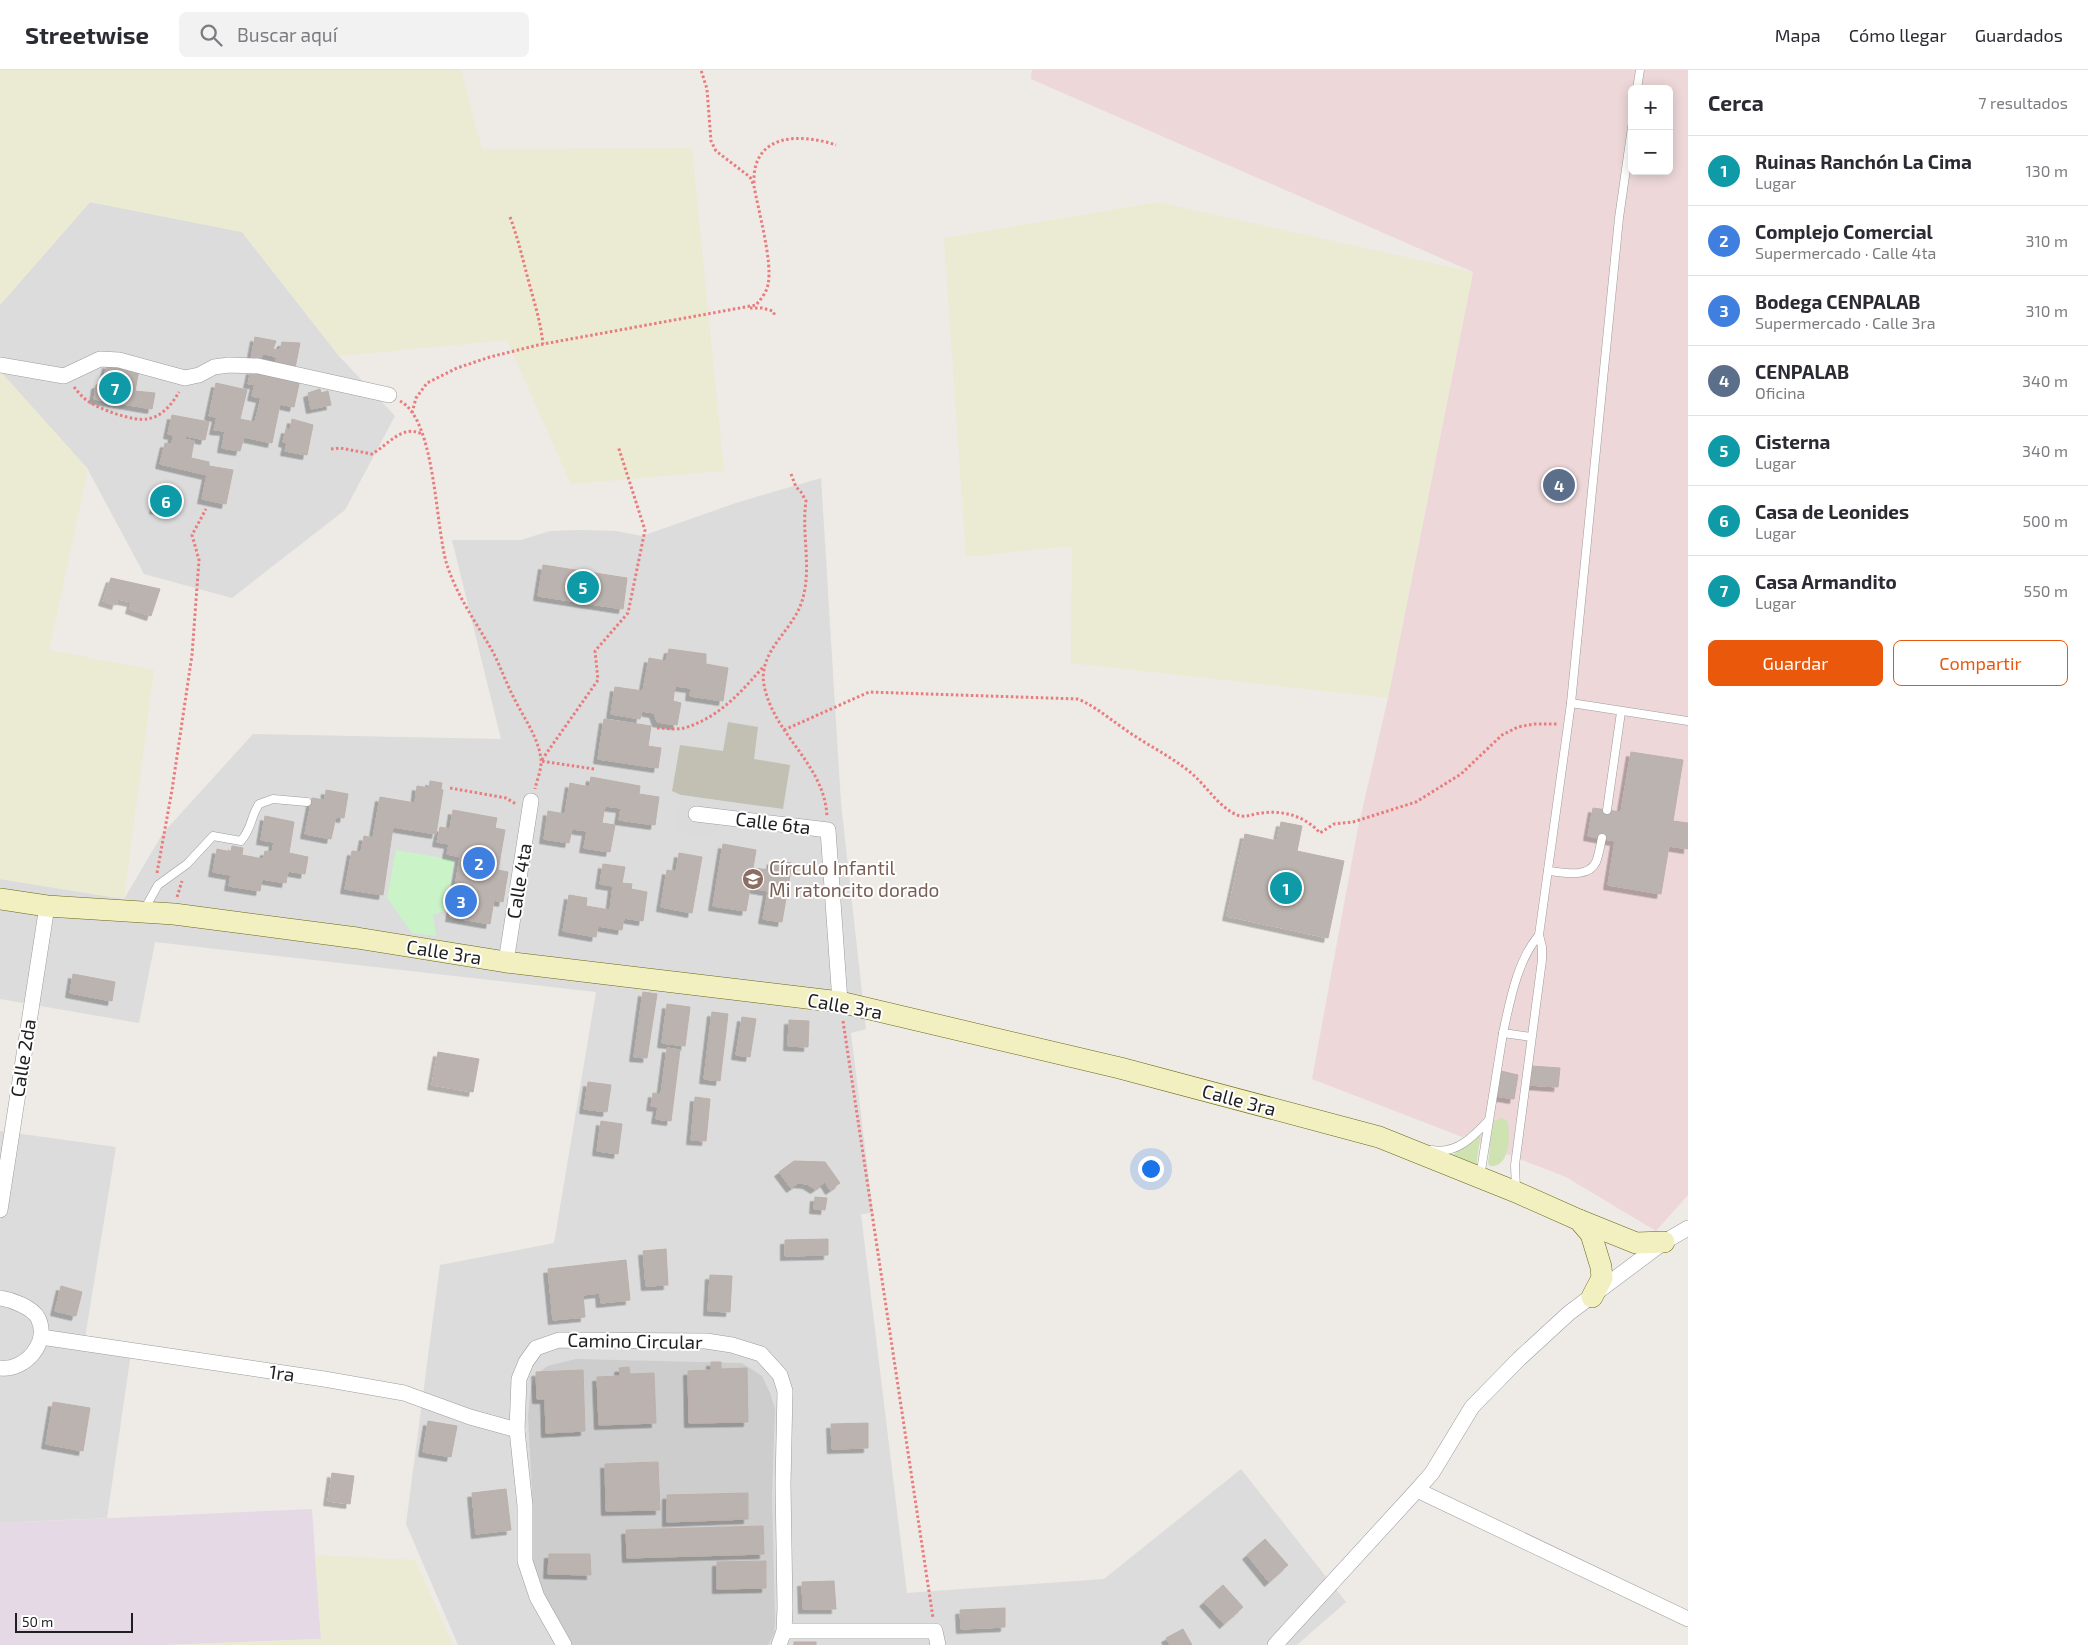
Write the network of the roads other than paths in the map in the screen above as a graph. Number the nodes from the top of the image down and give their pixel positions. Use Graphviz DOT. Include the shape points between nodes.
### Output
graph roads {
  1 [pos="1640,70"];
  2 [pos="1638,85"];
  3 [pos="1632,130"];
  4 [pos="0,365"];
  5 [pos="389,395"];
  6 [pos="1571,703"];
  7 [pos="1620,712"];
  8 [pos="1688,721"];
  9 [pos="531,801"];
  10 [pos="307,802"];
  11 [pos="1607,810"];
  12 [pos="696,814"];
  13 [pos="1602,838"];
  14 [pos="1548,871"];
  15 [pos="0,899"];
  16 [pos="47,906"];
  17 [pos="143,912"];
  18 [pos="1538,935"];
  19 [pos="506,962"];
  20 [pos="840,1002"];
  21 [pos="1503,1033"];
  22 [pos="1531,1037"];
  23 [pos="1489,1120"];
  24 [pos="1379,1137"];
  25 [pos="1480,1178"];
  26 [pos="1516,1192"];
  27 [pos="0,1210"];
  28 [pos="1579,1220"];
  29 [pos="1688,1228"];
  30 [pos="1664,1242"];
  31 [pos="1592,1297"];
  32 [pos="0,1298"];
  33 [pos="40,1336"];
  34 [pos="0,1368"];
  35 [pos="518,1430"];
  36 [pos="1417,1490"];
  37 [pos="1688,1619"];
  38 [pos="782,1638"];
  39 [pos="936,1638"];
  40 [pos="564,1645"];
  41 [pos="1275,1645"];
  1 -- 2 [label="lane"];
  3 -- 6 [label="lane" via="1619,218"];
  4 -- 5 [label="street" via="64,376 100,359 120,360 185,378 214,367 258,366"];
  6 -- 7 [label="lane"];
  6 -- 14 [label="lane"];
  7 -- 8 [label="lane"];
  7 -- 11 [label="lane"];
  9 -- 19 [label="street, Calle 4ta"];
  10 -- 17 [label="lane" via="273,799 259,804 249,831 241,841 213,836 184,867 158,885"];
  12 -- 20 [label="street, Calle 6ta" via="828,830"];
  13 -- 14 [label="lane" via="1596,863 1589,870 1573,873"];
  14 -- 18 [label="lane"];
  15 -- 16 [label="street, Calle 3ra"];
  16 -- 17 [label="street, Calle 3ra"];
  16 -- 27 [label="street, Calle 2da"];
  17 -- 19 [label="street, Calle 3ra" via="357,938"];
  18 -- 21 [label="lane" via="1524,957"];
  18 -- 22 [label="lane" via="1542,960"];
  19 -- 20 [label="street, Calle 3ra"];
  20 -- 24 [label="street, Calle 3ra" via="1120,1068"];
  21 -- 22 [label="lane"];
  21 -- 23 [label="lane"];
  22 -- 26 [label="lane" via="1515,1165"];
  23 -- 24 [label="lane" via="1466,1142 1446,1150 1430,1150"];
  23 -- 25 [label="lane"];
  24 -- 25 [label="street, Calle 3ra"];
  25 -- 26 [label="street, Calle 3ra"];
  26 -- 28 [label="street, Calle 3ra"];
  28 -- 30 [label="street, Calle 3ra" via="1636,1243"];
  28 -- 31 [label="street" via="1591,1234 1601,1267 1602,1278"];
  29 -- 30 [label="street"];
  30 -- 31 [label="street"];
  31 -- 36 [label="street" via="1569,1313 1472,1407 1432,1473"];
  32 -- 33 [label="street" via="25,1307 38,1318"];
  33 -- 34 [label="street" via="34,1354 22,1365"];
  33 -- 35 [label="street, 1ra" via="404,1393"];
  35 -- 38 [label="street, Camino Circular" via="519,1379 526,1362 536,1348 559,1340 706,1341 761,1354 780,1375 785,1391"];
  35 -- 40 [label="street, Camino Circular" via="525,1561 536,1597"];
  36 -- 37 [label="street"];
  36 -- 41 [label="street"];
  38 -- 39 [label="street, Camino Circular"];
}
